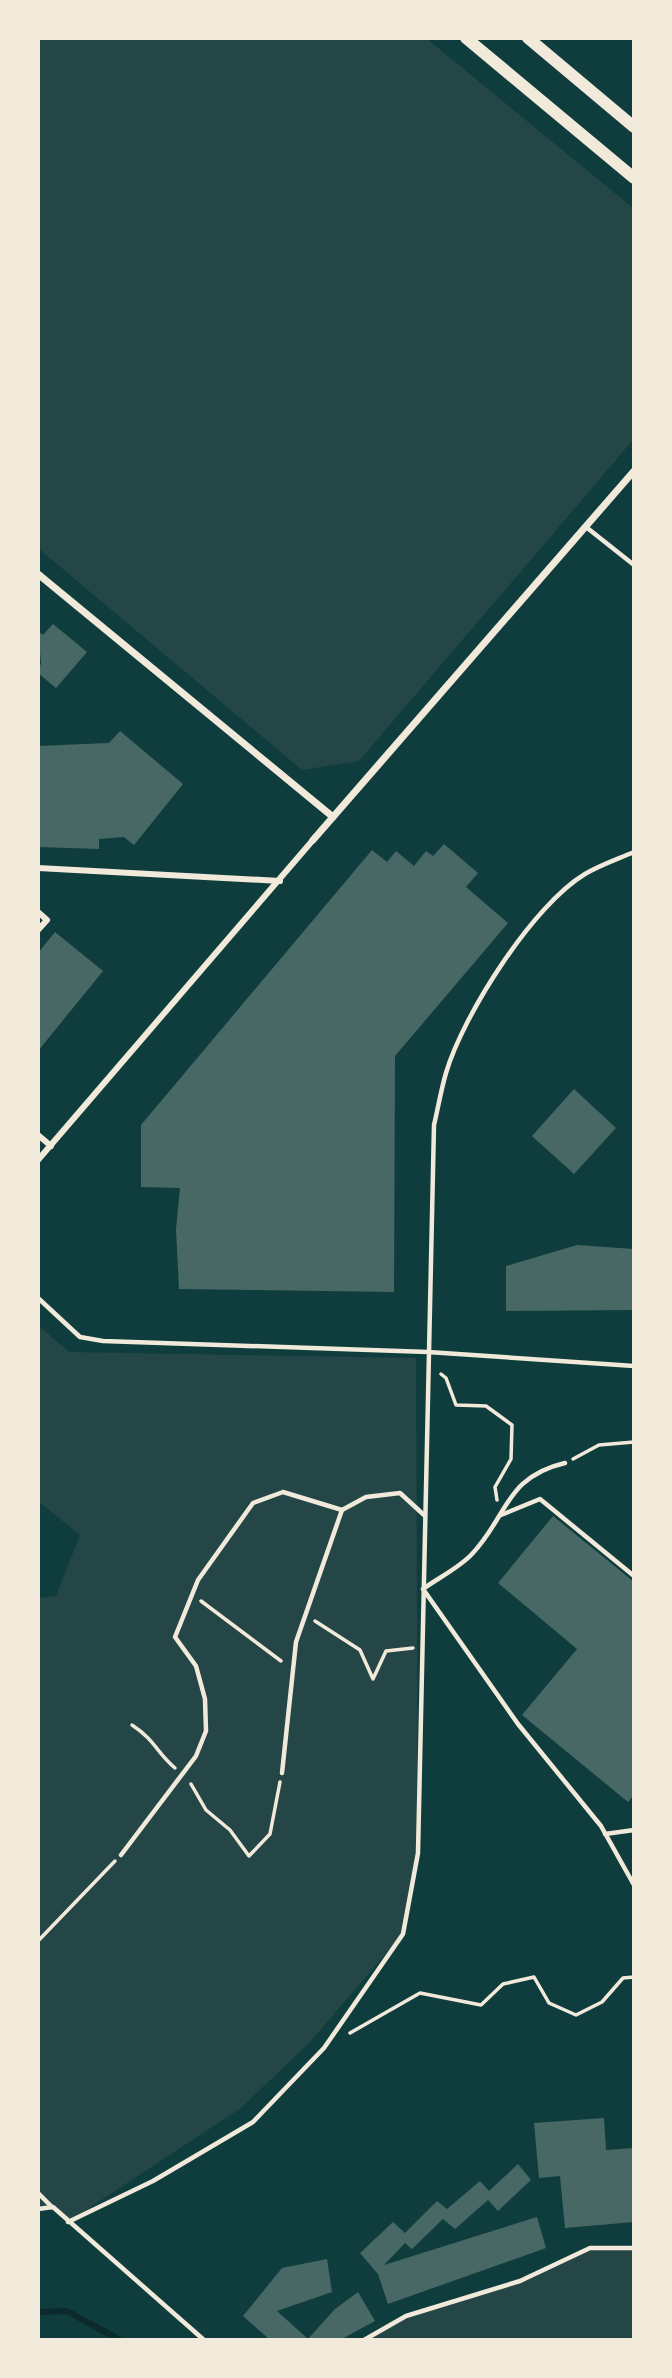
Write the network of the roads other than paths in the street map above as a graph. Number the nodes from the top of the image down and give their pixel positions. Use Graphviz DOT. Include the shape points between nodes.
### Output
graph roads {
  1 [pos="466,38"];
  2 [pos="528,38"];
  3 [pos="634,127"];
  4 [pos="634,178"];
  5 [pos="634,471"];
  6 [pos="586,527"];
  7 [pos="634,565"];
  8 [pos="38,574"];
  9 [pos="333,817"];
  10 [pos="313,840"];
  11 [pos="634,852"];
  12 [pos="38,868"];
  13 [pos="280,881"];
  14 [pos="38,912"];
  15 [pos="38,930"];
  16 [pos="38,1135"];
  17 [pos="51,1146"];
  18 [pos="38,1160"];
  19 [pos="38,1298"];
  20 [pos="428,1352"];
  21 [pos="634,1366"];
  22 [pos="565,1463"];
  23 [pos="342,1510"];
  24 [pos="425,1516"];
  25 [pos="499,1516"];
  26 [pos="634,1576"];
  27 [pos="423,1589"];
  28 [pos="282,1773"];
  29 [pos="634,1830"];
  30 [pos="605,1834"];
  31 [pos="121,1855"];
  32 [pos="634,1885"];
  33 [pos="38,2193"];
  34 [pos="53,2207"];
  35 [pos="38,2209"];
  36 [pos="68,2222"];
  37 [pos="634,2248"];
  38 [pos="204,2340"];
  39 [pos="363,2340"];
  1 -- 4 [label="main road"];
  2 -- 3 [label="main road"];
  5 -- 6 [label="street"];
  6 -- 7 [label="lane"];
  6 -- 9 [label="street"];
  8 -- 9 [label="street"];
  9 -- 10 [label="street"];
  10 -- 13 [label="street"];
  11 -- 20 [label="lane" via="584,874 547,905 467,1021 446,1071 434,1125"];
  12 -- 13 [label="street"];
  13 -- 17 [label="street"];
  14 -- 15 [label="street" via="47,920"];
  16 -- 17 [label="street"];
  17 -- 18 [label="street"];
  19 -- 20 [label="lane" via="80,1337 103,1341"];
  20 -- 21 [label="lane"];
  20 -- 24 [label="lane"];
  22 -- 25 [label="lane" via="540,1469 520,1486"];
  23 -- 24 [label="lane" via="366,1497 400,1493"];
  23 -- 28 [label="lane" via="296,1642"];
  23 -- 31 [label="lane" via="283,1492 253,1503 198,1580 175,1637 196,1666 205,1699 206,1731 183,1775"];
  24 -- 27 [label="lane"];
  25 -- 26 [label="lane" via="540,1499"];
  25 -- 27 [label="lane" via="471,1555"];
  27 -- 30 [label="lane" via="518,1724"];
  27 -- 36 [label="lane" via="418,1853 403,1934 324,2048 254,2122 153,2181"];
  29 -- 30 [label="lane"];
  30 -- 32 [label="lane"];
  33 -- 34 [label="lane"];
  34 -- 35 [label="lane"];
  34 -- 36 [label="lane"];
  36 -- 38 [label="lane"];
  37 -- 39 [label="lane" via="590,2248 520,2281 406,2316"];
}
